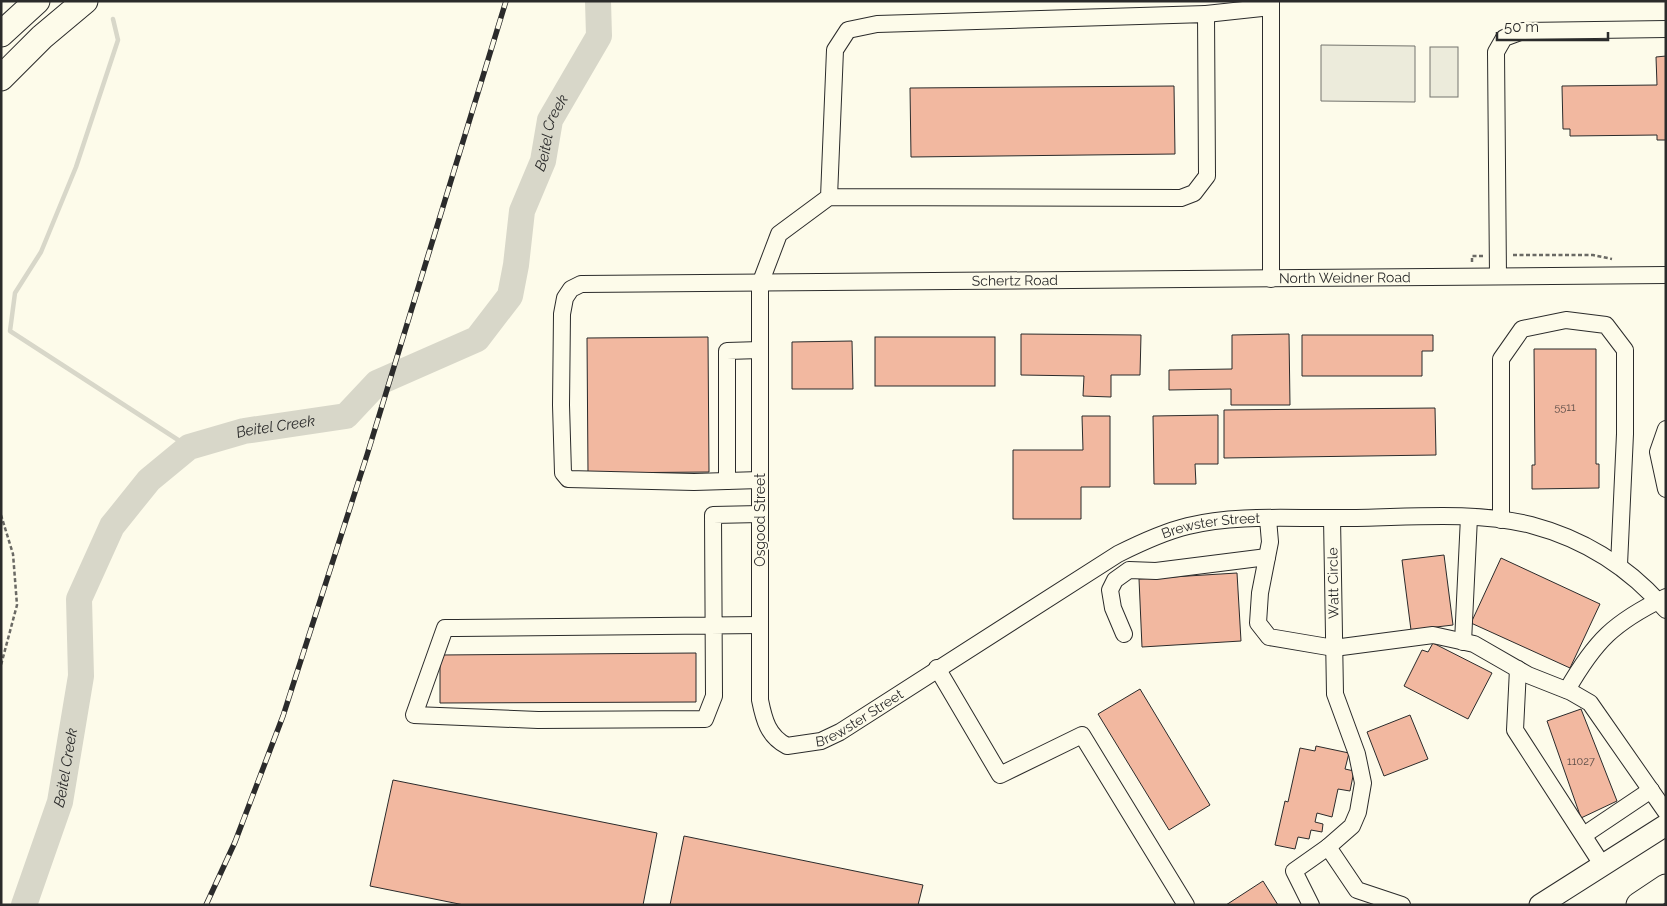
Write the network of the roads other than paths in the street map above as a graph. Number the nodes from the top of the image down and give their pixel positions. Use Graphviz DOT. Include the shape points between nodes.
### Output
graph roads {
  1 [pos="37,1"];
  2 [pos="85,1"];
  3 [pos="1271,4"];
  4 [pos="1206,14"];
  5 [pos="1666,29"];
  6 [pos="1,34"];
  7 [pos="1,78"];
  8 [pos="829,197"];
  9 [pos="1666,275"];
  10 [pos="1498,276"];
  11 [pos="1271,279"];
  12 [pos="760,284"];
  13 [pos="760,350"];
  14 [pos="1666,430"];
  15 [pos="760,480"];
  16 [pos="727,481"];
  17 [pos="1666,489"];
  18 [pos="760,514"];
  19 [pos="1469,517"];
  20 [pos="1332,518"];
  21 [pos="1268,519"];
  22 [pos="1501,520"];
  23 [pos="1118,554"];
  24 [pos="1266,557"];
  25 [pos="1619,565"];
  26 [pos="1130,570"];
  27 [pos="1663,602"];
  28 [pos="760,625"];
  29 [pos="715,626"];
  30 [pos="1124,634"];
  31 [pos="1464,642"];
  32 [pos="1334,648"];
  33 [pos="937,668"];
  34 [pos="1518,669"];
  35 [pos="1568,690"];
  36 [pos="787,746"];
  37 [pos="1651,790"];
  38 [pos="1666,812"];
  39 [pos="1666,826"];
  40 [pos="1584,835"];
  41 [pos="1328,847"];
  42 [pos="1603,866"];
  43 [pos="1666,888"];
  44 [pos="1186,905"];
  45 [pos="1312,905"];
  46 [pos="1402,905"];
  47 [pos="1540,905"];
  48 [pos="1639,905"];
  1 -- 6 [label="highway"];
  2 -- 7 [label="highway" via="42,37"];
  3 -- 4 [label="street"];
  3 -- 11 [label="street, North Weidner Road"];
  4 -- 8 [label="street" via="877,24 848,30 835,50"];
  4 -- 8 [label="street" via="1207,176 1194,193 1182,198"];
  5 -- 10 [label="street" via="1523,30 1504,38 1496,52"];
  8 -- 12 [label="street" via="779,234"];
  9 -- 10 [label="street, North Weidner Road"];
  10 -- 11 [label="street, North Weidner Road"];
  11 -- 12 [label="street, Schertz Road"];
  12 -- 13 [label="street, Osgood Street"];
  12 -- 16 [label="street, Schertz Road" via="581,284 571,289 562,314 563,473 568,479"];
  13 -- 15 [label="street, Osgood Street"];
  13 -- 16 [label="street" via="726,351"];
  14 -- 17 [label="street" via="1658,452"];
  15 -- 16 [label="street, Schertz Road"];
  15 -- 18 [label="street, Osgood Street"];
  18 -- 28 [label="street, Osgood Street"];
  18 -- 29 [label="street" via="713,515"];
  19 -- 20 [label="street, Brewster Street"];
  19 -- 22 [label="street, Brewster Street"];
  19 -- 31 [label="street"];
  20 -- 21 [label="street, Brewster Street"];
  20 -- 32 [label="street, Watt Circle"];
  21 -- 23 [label="street, Brewster Street" via="1188,526"];
  21 -- 24 [label="street" via="1270,542"];
  22 -- 25 [label="street, Brewster Street" via="1561,535 1596,550"];
  22 -- 25 [label="street" via="1501,359 1522,329 1566,320 1606,325 1625,350"];
  23 -- 26 [label="street"];
  23 -- 33 [label="street, Brewster Street"];
  24 -- 26 [label="street" via="1156,571"];
  24 -- 32 [label="street" via="1258,623 1269,637"];
  25 -- 27 [label="street, Brewster Street"];
  26 -- 30 [label="street" via="1115,580 1110,590 1113,608"];
  27 -- 35 [label="street" via="1619,623 1598,642"];
  28 -- 29 [label="street"];
  28 -- 36 [label="street, Osgood Street" via="760,700 772,735"];
  29 -- 29 [label="street" via="445,628 414,715 538,720 705,719 714,696"];
  31 -- 32 [label="street" via="1433,635"];
  31 -- 34 [label="street" via="1474,644"];
  32 -- 41 [label="street, Watt Circle" via="1335,694 1357,754 1362,783 1358,812 1352,826"];
  33 -- 36 [label="street, Brewster Street" via="840,732 821,741"];
  33 -- 44 [label="street" via="1000,775 1082,735"];
  34 -- 35 [label="street"];
  34 -- 40 [label="street" via="1515,730"];
  35 -- 37 [label="street" via="1590,703"];
  37 -- 38 [label="street"];
  37 -- 40 [label="street"];
  39 -- 42 [label="main road"];
  40 -- 42 [label="street"];
  41 -- 45 [label="street, Watt Circle" via="1294,871"];
  41 -- 46 [label="street" via="1357,890"];
  42 -- 47 [label="main road"];
  43 -- 48 [label="highway"];
}
